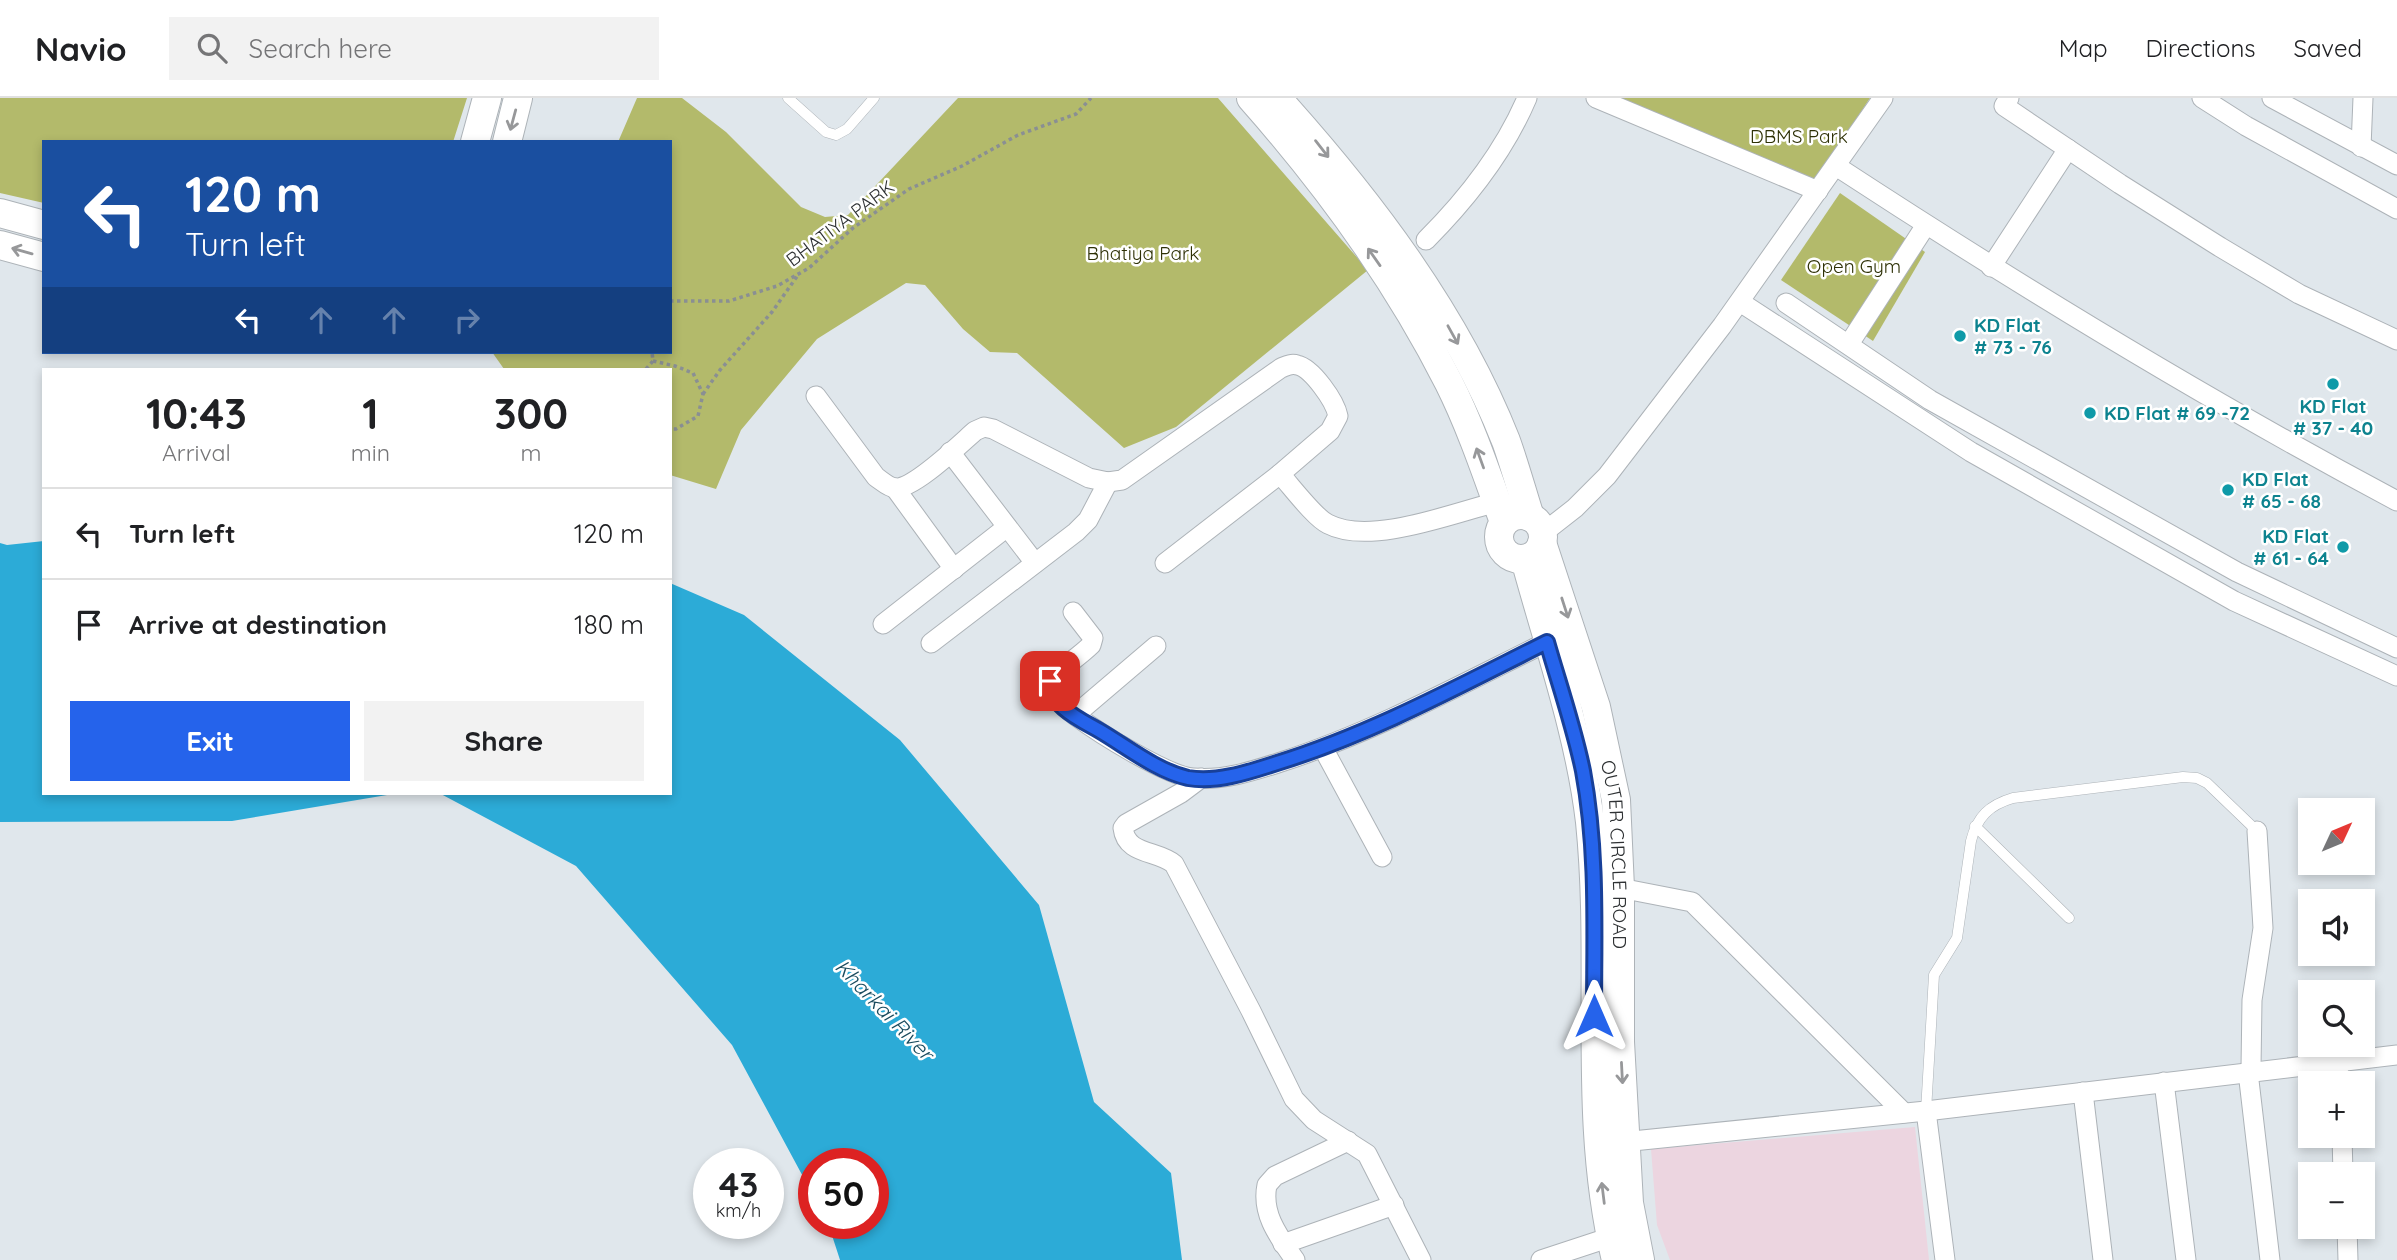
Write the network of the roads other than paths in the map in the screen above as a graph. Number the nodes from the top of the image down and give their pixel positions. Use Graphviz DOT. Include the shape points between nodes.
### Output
graph roads {
  1 [pos="487,98"];
  2 [pos="518,98"];
  3 [pos="788,98"];
  4 [pos="874,98"];
  5 [pos="1251,98"];
  6 [pos="1277,98"];
  7 [pos="1527,98"];
  8 [pos="1596,98"];
  9 [pos="1883,98"];
  10 [pos="2009,98"];
  11 [pos="2202,98"];
  12 [pos="2272,98"];
  13 [pos="2363,98"];
  14 [pos="476,140"];
  15 [pos="507,140"];
  16 [pos="2361,147"];
  17 [pos="2067,149"];
  18 [pos="2397,165"];
  19 [pos="1836,166"];
  20 [pos="1818,191"];
  21 [pos="2397,209"];
  22 [pos="0,213"];
  23 [pos="42,224"];
  24 [pos="1926,225"];
  25 [pos="1426,240"];
  26 [pos="0,245"];
  27 [pos="42,256"];
  28 [pos="1990,267"];
  29 [pos="1740,302"];
  30 [pos="1786,303"];
  31 [pos="2397,340"];
  32 [pos="1849,344"];
  33 [pos="816,396"];
  34 [pos="950,452"];
  35 [pos="1280,474"];
  36 [pos="1108,482"];
  37 [pos="895,488"];
  38 [pos="2397,501"];
  39 [pos="1007,527"];
  40 [pos="1523,529"];
  41 [pos="1165,563"];
  42 [pos="1035,564"];
  43 [pos="954,569"];
  44 [pos="1073,612"];
  45 [pos="883,624"];
  46 [pos="1547,642"];
  47 [pos="931,643"];
  48 [pos="1156,646"];
  49 [pos="2397,648"];
  50 [pos="2397,676"];
  51 [pos="1075,715"];
  52 [pos="1324,748"];
  53 [pos="1200,778"];
  54 [pos="1975,826"];
  55 [pos="2257,831"];
  56 [pos="1382,857"];
  57 [pos="1620,888"];
  58 [pos="2069,918"];
  59 [pos="2397,1055"];
  60 [pos="2337,1062"];
  61 [pos="2338,1071"];
  62 [pos="2248,1072"];
  63 [pos="2164,1082"];
  64 [pos="2083,1092"];
  65 [pos="1926,1111"];
  66 [pos="1904,1113"];
  67 [pos="1348,1141"];
  68 [pos="1626,1142"];
  69 [pos="1598,1144"];
  70 [pos="1394,1205"];
  71 [pos="2347,1239"];
  72 [pos="1283,1244"];
  73 [pos="1614,1248"];
  74 [pos="1295,1260"];
  75 [pos="1421,1260"];
  76 [pos="1541,1260"];
  77 [pos="1640,1260"];
  78 [pos="1945,1260"];
  79 [pos="2103,1260"];
  80 [pos="2186,1260"];
  81 [pos="2270,1260"];
  82 [pos="2348,1260"];
  1 -- 14 [label="main road"];
  2 -- 15 [label="main road, one-way"];
  3 -- 4 [label="lane" via="826,132 836,135"];
  40 -- 5 [label="main road, one-way" via="1385,272 1330,194"];
  6 -- 40 [label="main road, one-way" via="1366,205 1446,321 1506,442"];
  7 -- 25 [label="street" via="1479,181"];
  8 -- 20 [label="street"];
  9 -- 19 [label="street"];
  10 -- 17 [label="street" via="2004,106"];
  11 -- 21 [label="street"];
  12 -- 16 [label="street"];
  13 -- 16 [label="street"];
  16 -- 18 [label="street"];
  17 -- 28 [label="street"];
  17 -- 31 [label="street" via="2299,294"];
  19 -- 20 [label="street"];
  19 -- 24 [label="street"];
  20 -- 29 [label="street"];
  22 -- 23 [label="main road"];
  24 -- 28 [label="street"];
  24 -- 32 [label="street"];
  27 -- 26 [label="main road, one-way"];
  28 -- 38 [label="street" via="2296,447"];
  29 -- 40 [label="street" via="1607,476 1575,508"];
  29 -- 50 [label="street" via="1971,452 2222,595"];
  30 -- 32 [label="street"];
  32 -- 49 [label="street" via="1930,400 2237,572"];
  33 -- 37 [label="street" via="876,477"];
  34 -- 36 [label="street" via="984,427 1071,470"];
  34 -- 37 [label="street" via="914,481"];
  34 -- 39 [label="street"];
  35 -- 36 [label="street" via="1330,431 1338,416 1324,390 1300,365 1281,368 1122,480"];
  35 -- 40 [label="street" via="1325,523 1344,531"];
  35 -- 41 [label="street"];
  36 -- 42 [label="street" via="1088,520"];
  37 -- 43 [label="street"];
  39 -- 42 [label="street"];
  39 -- 43 [label="street"];
  40 -- 46 [label="main road, OUTER CIRCLE ROAD"];
  40 -- 57 [label="main road, OUTER CIRCLE ROAD, one-way" via="1596,707 1616,800"];
  42 -- 47 [label="street"];
  43 -- 45 [label="street"];
  44 -- 51 [label="street" via="1093,638 1050,681 1050,690"];
  46 -- 52 [label="street"];
  46 -- 69 [label="main road, OUTER CIRCLE ROAD" via="1583,770 1590,823"];
  48 -- 51 [label="street"];
  51 -- 53 [label="street" via="1169,772"];
  52 -- 53 [label="street" via="1248,772"];
  52 -- 56 [label="street"];
  53 -- 67 [label="street" via="1126,824 1123,833 1135,847 1174,864 1294,1099 1314,1120"];
  54 -- 55 [label="lane" via="1990,808 2013,798 2183,777 2207,783"];
  54 -- 58 [label="lane"];
  54 -- 65 [label="lane" via="1957,938 1934,975"];
  55 -- 62 [label="street" via="2263,928"];
  57 -- 66 [label="street" via="1692,902"];
  57 -- 68 [label="main road, OUTER CIRCLE ROAD, one-way" via="1620,1042"];
  59 -- 60 [label="street"];
  60 -- 61 [label="street"];
  60 -- 62 [label="street"];
  62 -- 63 [label="street"];
  62 -- 81 [label="street"];
  63 -- 64 [label="street"];
  63 -- 80 [label="street"];
  64 -- 65 [label="street"];
  64 -- 79 [label="street"];
  65 -- 66 [label="street"];
  65 -- 78 [label="street"];
  66 -- 68 [label="street"];
  67 -- 70 [label="street" via="1367,1154"];
  67 -- 72 [label="street" via="1275,1176 1267,1185 1270,1220"];
  68 -- 69 [label="street"];
  68 -- 77 [label="main road, OUTER CIRCLE ROAD" via="1629,1203"];
  73 -- 69 [label="main road, OUTER CIRCLE ROAD, one-way"];
  70 -- 72 [label="street"];
  70 -- 75 [label="street"];
  71 -- 82 [label="street"];
  72 -- 74 [label="street"];
  73 -- 76 [label="street"];
}
